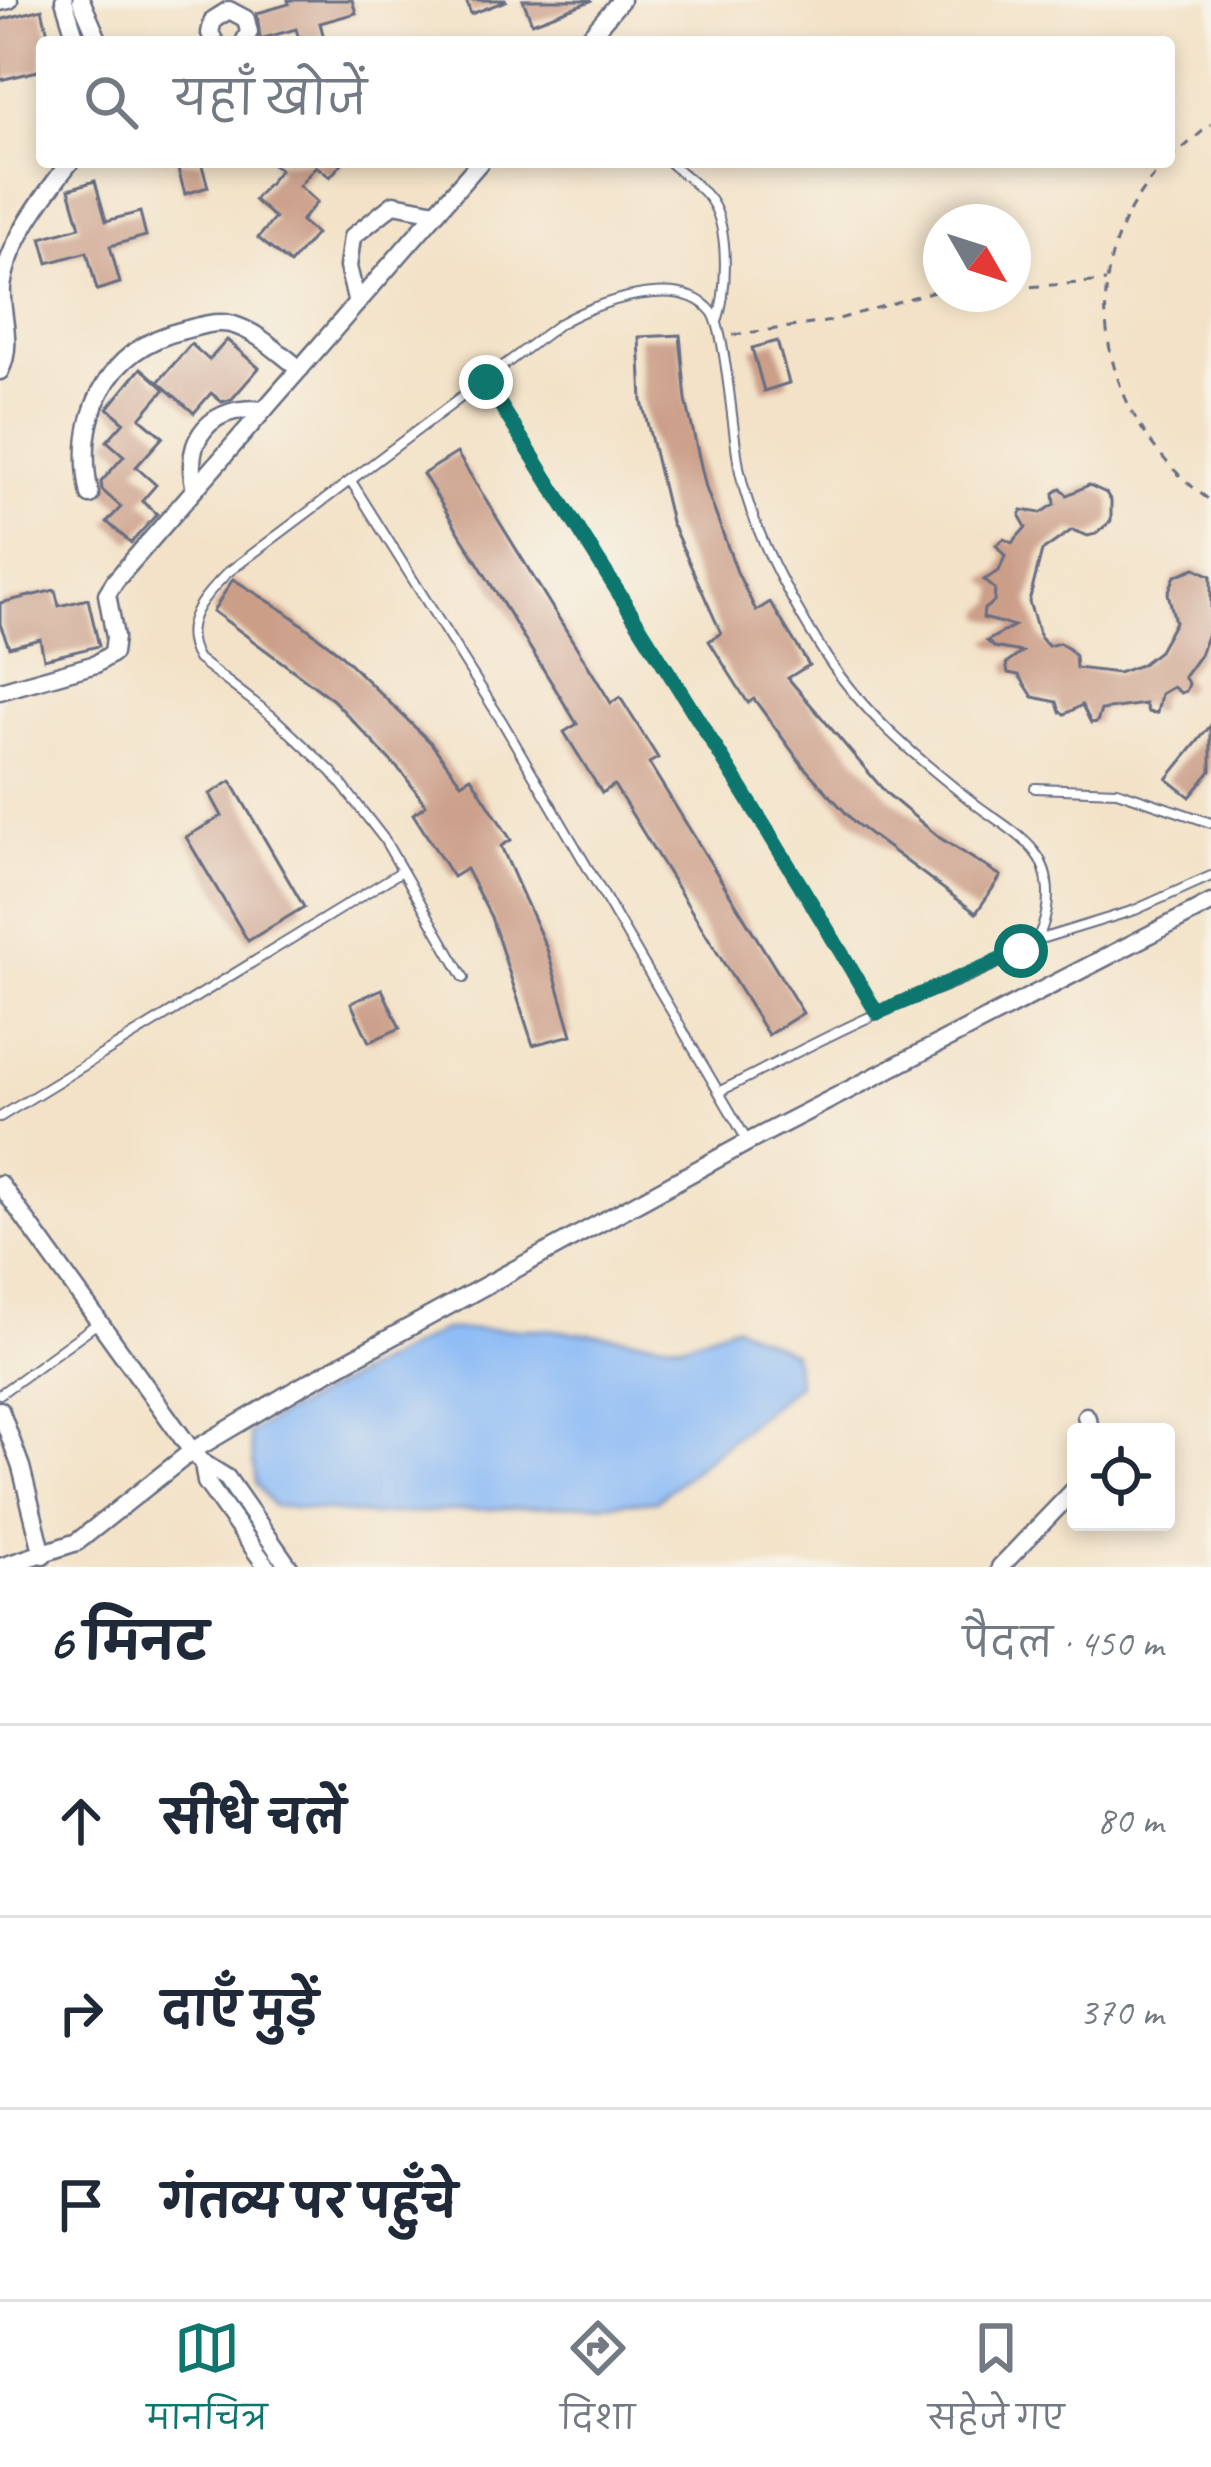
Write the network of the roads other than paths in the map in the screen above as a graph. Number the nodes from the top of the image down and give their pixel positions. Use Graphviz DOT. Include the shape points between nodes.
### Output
graph roads {
  1 [pos="64,0"];
  2 [pos="81,0"];
  3 [pos="621,0"];
  4 [pos="75,36"];
  5 [pos="96,36"];
  6 [pos="212,36"];
  7 [pos="247,36"];
  8 [pos="589,36"];
  9 [pos="66,168"];
  10 [pos="475,168"];
  11 [pos="676,168"];
  12 [pos="436,212"];
  13 [pos="357,303"];
  14 [pos="720,326"];
  15 [pos="300,369"];
  16 [pos="0,371"];
  17 [pos="486,382"];
  18 [pos="264,410"];
  19 [pos="351,481"];
  20 [pos="195,489"];
  21 [pos="90,495"];
  22 [pos="0,691"];
  23 [pos="1034,788"];
  24 [pos="1211,823"];
  25 [pos="402,871"];
  26 [pos="1211,876"];
  27 [pos="1211,904"];
  28 [pos="1034,941"];
  29 [pos="464,979"];
  30 [pos="877,1013"];
  31 [pos="720,1091"];
  32 [pos="0,1117"];
  33 [pos="748,1142"];
  34 [pos="0,1184"];
  35 [pos="101,1321"];
  36 [pos="1,1403"];
  37 [pos="197,1457"];
  38 [pos="1067,1497"];
  39 [pos="43,1555"];
  40 [pos="0,1567"];
  41 [pos="267,1567"];
  42 [pos="289,1567"];
  43 [pos="1000,1567"];
  1 -- 4 [label="street"];
  2 -- 5 [label="street"];
  3 -- 8 [label="street"];
  6 -- 7 [label="street" via="213,20 229,10 246,19"];
  9 -- 16 [label="street" via="17,242 1,289 8,338"];
  10 -- 12 [label="street"];
  11 -- 14 [label="lane" via="717,213 726,288"];
  12 -- 13 [label="street"];
  12 -- 13 [label="street" via="394,204 352,237 348,267"];
  13 -- 15 [label="street"];
  14 -- 17 [label="lane" via="692,299 606,300 560,324"];
  14 -- 28 [label="lane" via="741,477 776,568 857,698 906,749 1032,848 1049,884"];
  15 -- 18 [label="street"];
  15 -- 21 [label="street" via="226,322 171,333 134,351 106,378 90,416"];
  17 -- 19 [label="lane"];
  17 -- 30 [label="lane"];
  18 -- 20 [label="street"];
  18 -- 20 [label="street" via="233,409 208,426 192,451"];
  19 -- 25 [label="lane" via="227,573 200,600 190,638 209,670 332,772"];
  19 -- 31 [label="lane"];
  20 -- 22 [label="street" via="107,594 113,653"];
  23 -- 24 [label="lane" via="1118,791"];
  25 -- 29 [label="lane"];
  25 -- 32 [label="lane"];
  26 -- 28 [label="lane" via="1136,910"];
  27 -- 33 [label="street"];
  28 -- 30 [label="lane"];
  30 -- 31 [label="lane"];
  31 -- 33 [label="lane"];
  33 -- 37 [label="street" via="300,1387"];
  34 -- 35 [label="street"];
  35 -- 36 [label="lane"];
  35 -- 37 [label="street"];
  36 -- 39 [label="street"];
  37 -- 39 [label="street" via="77,1542"];
  37 -- 41 [label="street"];
  37 -- 42 [label="street" via="227,1478"];
  38 -- 43 [label="street"];
  39 -- 40 [label="street"];
}
